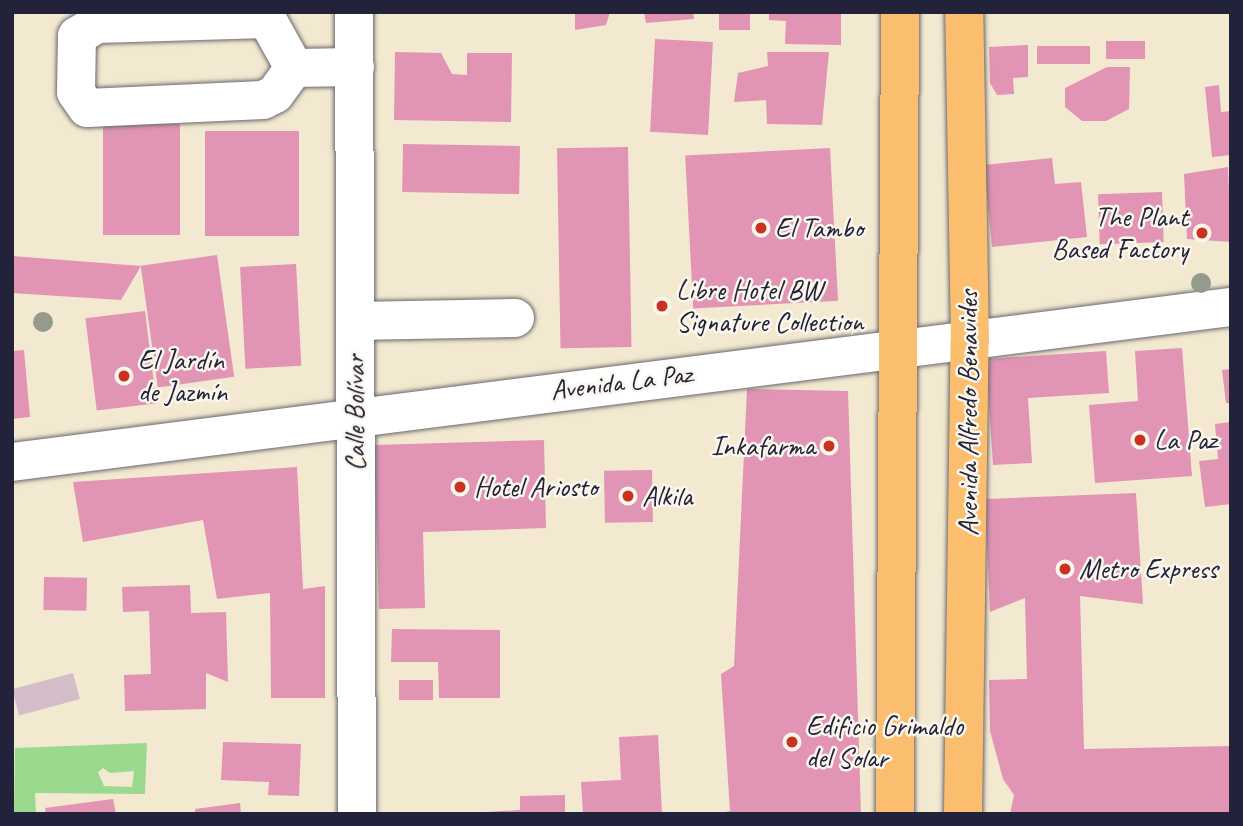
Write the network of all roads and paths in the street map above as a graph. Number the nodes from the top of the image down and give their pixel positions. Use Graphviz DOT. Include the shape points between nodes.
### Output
graph roads {
  1 [pos="354,12"];
  2 [pos="900,12"];
  3 [pos="964,12"];
  4 [pos="294,68"];
  5 [pos="355,68"];
  6 [pos="1231,307"];
  7 [pos="515,318"];
  8 [pos="356,321"];
  9 [pos="970,340"];
  10 [pos="900,346"];
  11 [pos="354,417"];
  12 [pos="12,462"];
  13 [pos="357,814"];
  14 [pos="895,814"];
  15 [pos="963,814"];
  1 -- 5 [label="street, Calle Bolívar"];
  2 -- 10 [label="main road"];
  3 -- 9 [label="main road, Avenida Alfredo Benavides"];
  4 -- 4 [label="street" via="267,19 97,24 77,36 76,92 87,108 263,100 275,94"];
  4 -- 5 [label="street"];
  5 -- 8 [label="street, Calle Bolívar"];
  6 -- 9 [label="street, Avenida La Paz"];
  7 -- 8 [label="street"];
  8 -- 11 [label="street, Calle Bolívar"];
  9 -- 10 [label="street, Avenida La Paz"];
  9 -- 15 [label="main road, Avenida Alfredo Benavides"];
  10 -- 11 [label="street, Avenida La Paz"];
  10 -- 14 [label="main road"];
  11 -- 12 [label="street, Avenida La Paz"];
  11 -- 13 [label="street, Calle Bolívar"];
}
